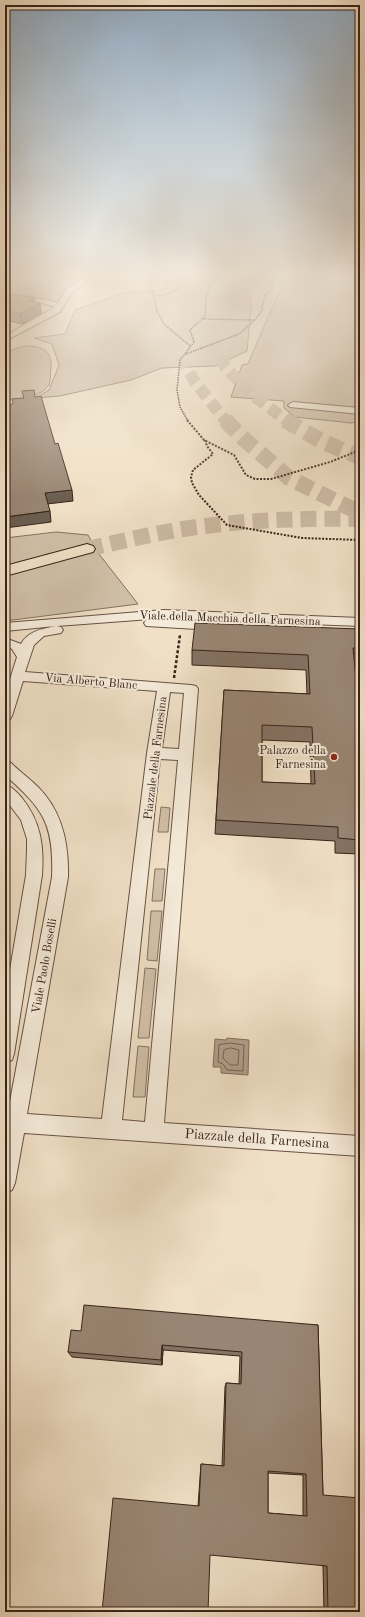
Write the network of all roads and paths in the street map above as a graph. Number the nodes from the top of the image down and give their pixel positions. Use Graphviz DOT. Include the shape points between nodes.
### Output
graph roads {
  1 [pos="189,348"];
  2 [pos="201,348"];
  3 [pos="186,354"];
  4 [pos="293,405"];
  5 [pos="360,411"];
  6 [pos="204,440"];
  7 [pos="360,450"];
  8 [pos="360,540"];
  9 [pos="87,549"];
  10 [pos="5,572"];
  11 [pos="176,614"];
  12 [pos="360,622"];
  13 [pos="5,627"];
  14 [pos="234,627"];
  15 [pos="360,632"];
  16 [pos="5,633"];
  17 [pos="180,635"];
  18 [pos="5,642"];
  19 [pos="28,644"];
  20 [pos="24,658"];
  21 [pos="176,666"];
  22 [pos="18,676"];
  23 [pos="164,687"];
  24 [pos="5,716"];
  25 [pos="154,753"];
  26 [pos="186,755"];
  27 [pos="5,766"];
  28 [pos="5,790"];
  29 [pos="5,1054"];
  30 [pos="10,1122"];
  31 [pos="111,1129"];
  32 [pos="154,1131"];
  33 [pos="360,1146"];
  34 [pos="5,1183"];
  1 -- 3 [label="path"];
  2 -- 3 [label="path"];
  3 -- 6 [label="path" via="180,362 177,390 180,407"];
  4 -- 5 [label="street"];
  6 -- 7 [label="path" via="234,454 246,475 264,480 330,462"];
  6 -- 8 [label="path" via="213,454 193,470 193,486 200,498 227,525 302,538"];
  9 -- 10 [label="highway"];
  11 -- 12 [label="street, Viale della Macchia della Farnesina"];
  11 -- 13 [label="street, Viale della Macchia della Farnesina" via="140,614"];
  11 -- 14 [label="street"];
  14 -- 15 [label="street, Viale della Macchia della Farnesina"];
  14 -- 19 [label="street, Viale della Macchia della Farnesina" via="153,623 94,626 44,631"];
  16 -- 19 [label="street" via="18,636"];
  17 -- 21 [label="path"];
  18 -- 20 [label="street" via="16,646"];
  19 -- 20 [label="street"];
  20 -- 22 [label="street"];
  22 -- 23 [label="street, Via Alberto Blanc"];
  22 -- 24 [label="street"];
  23 -- 25 [label="street, Piazzale della Farnesina"];
  23 -- 26 [label="street, Piazzale della Farnesina" via="191,689"];
  25 -- 26 [label="street"];
  25 -- 31 [label="street, Piazzale della Farnesina"];
  26 -- 32 [label="street, Piazzale della Farnesina"];
  27 -- 30 [label="street, Viale Paolo Boselli" via="32,790 46,807 56,832 60,855 60,877"];
  28 -- 29 [label="street, Viale Paolo Boselli" via="29,818 36,851"];
  30 -- 31 [label="street, Piazzale della Farnesina"];
  30 -- 34 [label="street, Viale Paolo Boselli"];
  31 -- 32 [label="street, Piazzale della Farnesina"];
  32 -- 33 [label="street, Piazzale della Farnesina"];
}
